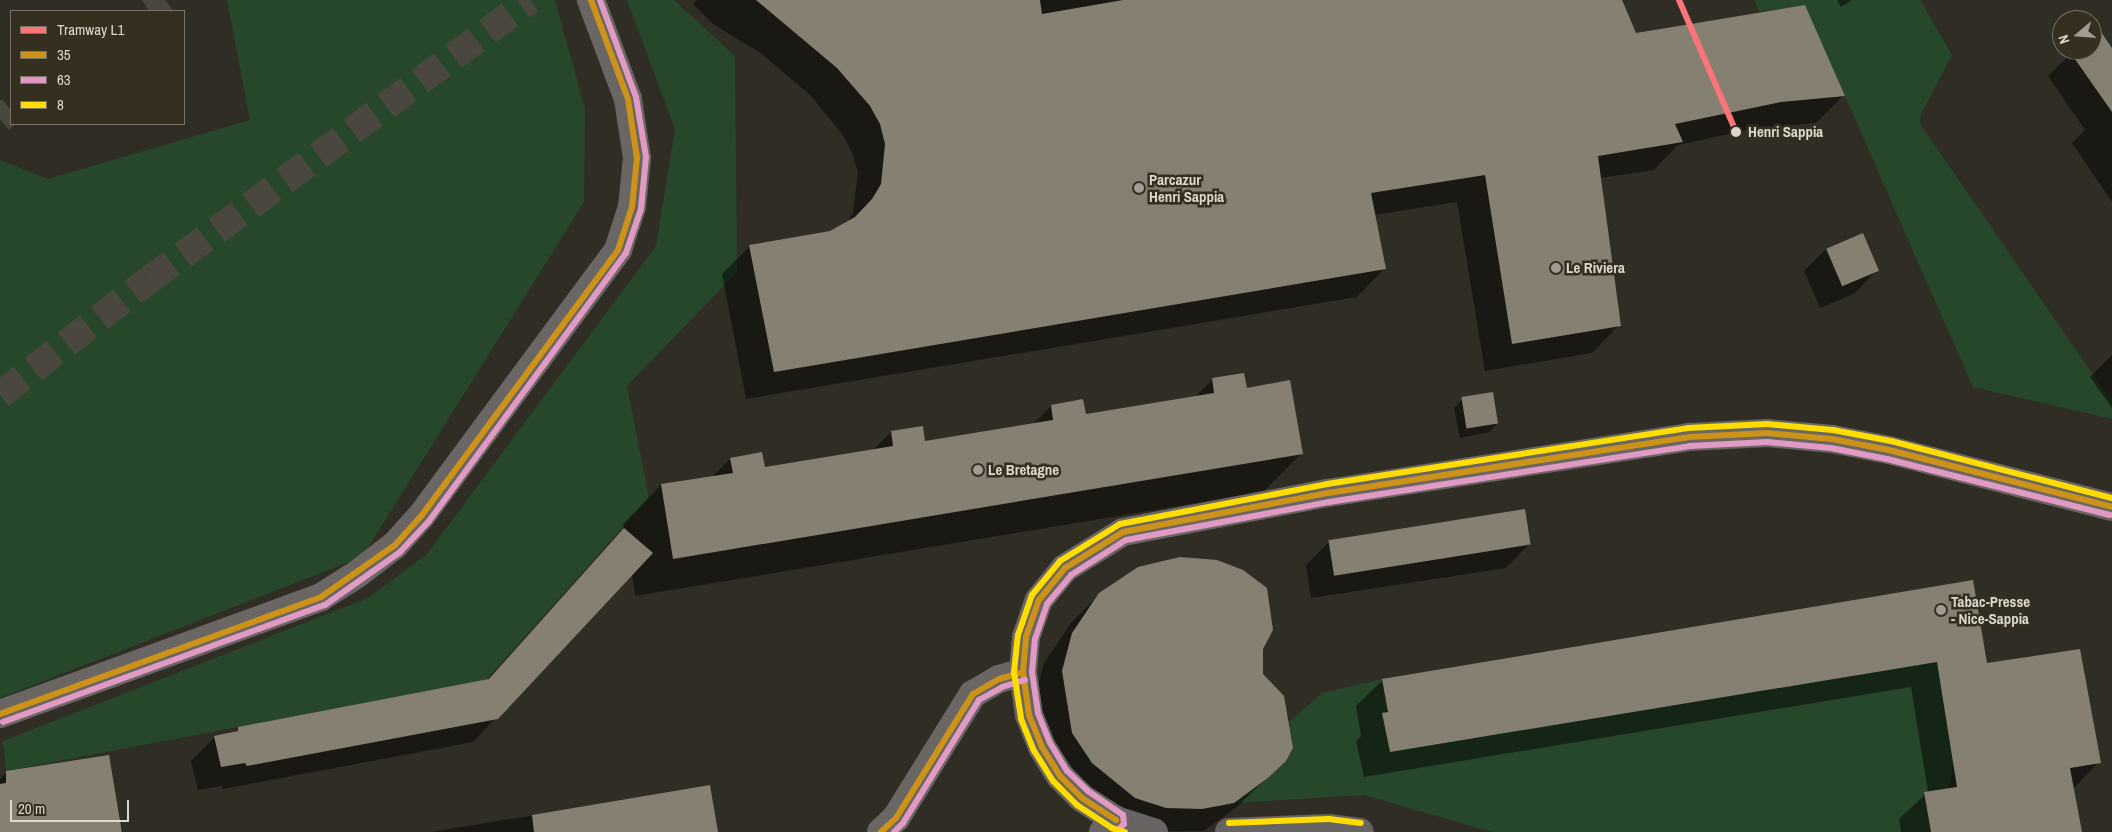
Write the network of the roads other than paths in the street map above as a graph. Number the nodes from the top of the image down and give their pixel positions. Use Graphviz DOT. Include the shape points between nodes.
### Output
graph roads {
  1 [pos="591,0"];
  2 [pos="2112,507"];
  3 [pos="1023,672"];
  4 [pos="0,714"];
  5 [pos="1109,826"];
  6 [pos="881,832"];
  7 [pos="1154,832"];
  8 [pos="1229,832"];
  9 [pos="1360,832"];
  1 -- 4 [label="street" via="628,99 637,158 632,208 618,250 422,514 395,545 321,597"];
  2 -- 3 [label="street" via="1889,450 1832,439 1767,433 1689,437 1328,493 1123,532 1065,568 1039,600 1026,637"];
  3 -- 5 [label="street" via="1029,715 1042,748 1060,776"];
  3 -- 6 [label="street" via="999,679 973,694 896,818"];
  5 -- 7 [label="street"];
  8 -- 9 [label="street" via="1330,828"];
}
